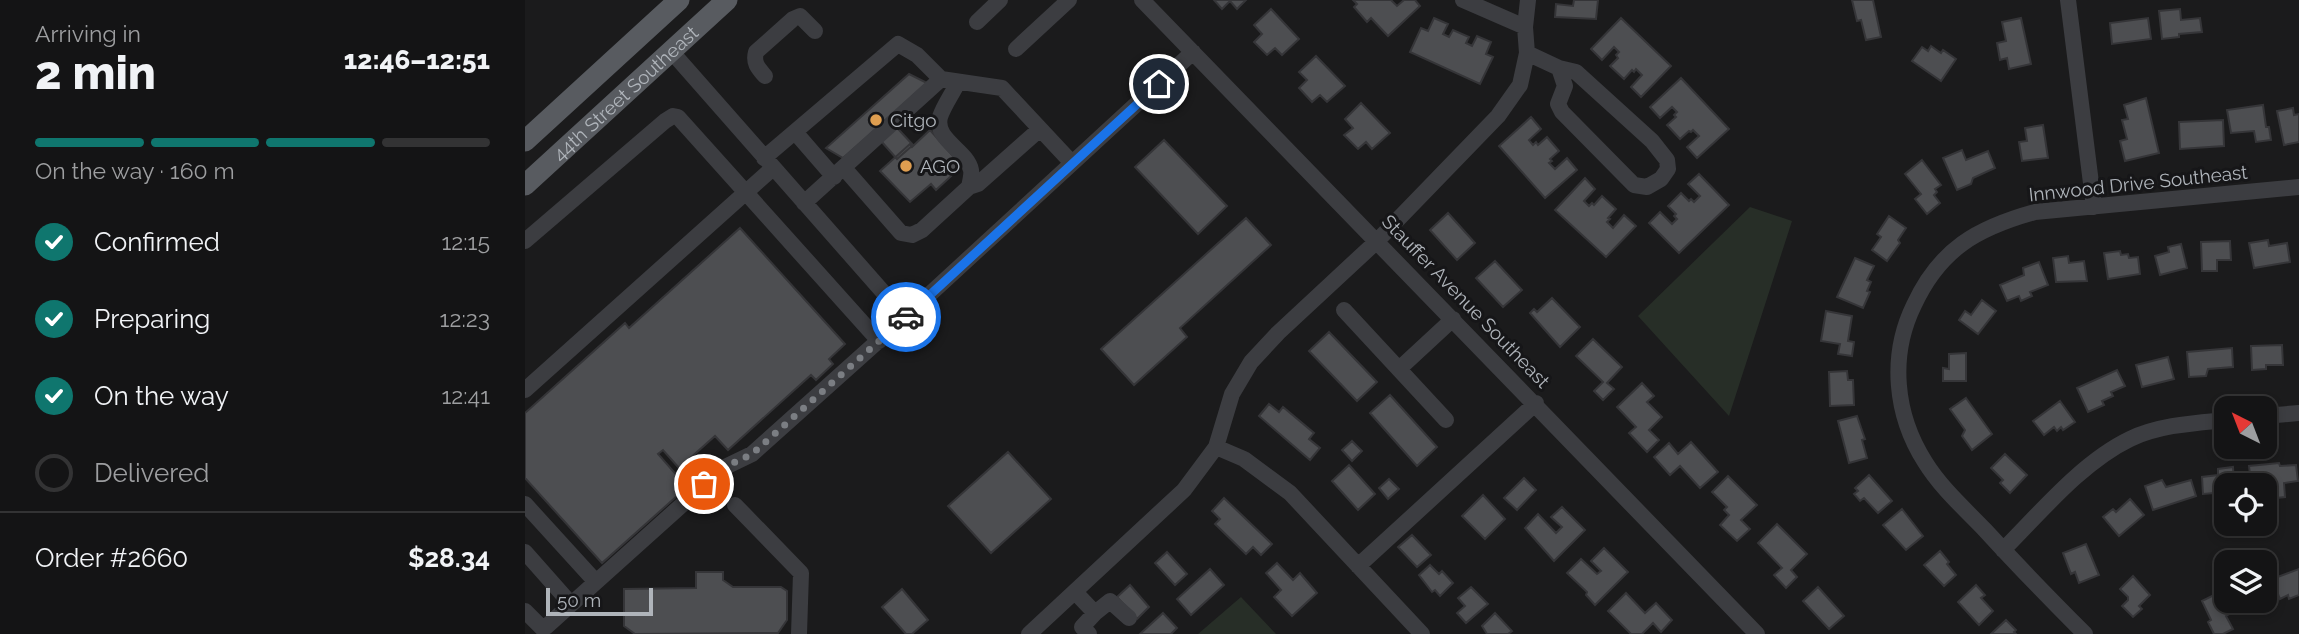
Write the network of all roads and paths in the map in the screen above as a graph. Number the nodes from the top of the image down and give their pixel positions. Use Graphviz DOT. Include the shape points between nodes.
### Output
graph roads {
  1 [pos="679,0"];
  2 [pos="692,0"];
  3 [pos="727,0"];
  4 [pos="1069,0"];
  5 [pos="1143,0"];
  6 [pos="1463,0"];
  7 [pos="1528,0"];
  8 [pos="2068,0"];
  9 [pos="993,2"];
  10 [pos="977,22"];
  11 [pos="1525,27"];
  12 [pos="815,31"];
  13 [pos="1016,49"];
  14 [pos="671,51"];
  15 [pos="1193,52"];
  16 [pos="1527,53"];
  17 [pos="1559,68"];
  18 [pos="765,76"];
  19 [pos="941,79"];
  20 [pos="958,82"];
  21 [pos="1040,129"];
  22 [pos="795,132"];
  23 [pos="525,141"];
  24 [pos="768,163"];
  25 [pos="1072,163"];
  26 [pos="839,172"];
  27 [pos="525,185"];
  28 [pos="969,187"];
  29 [pos="2299,187"];
  30 [pos="745,192"];
  31 [pos="804,203"];
  32 [pos="2094,207"];
  33 [pos="525,241"];
  34 [pos="1377,241"];
  35 [pos="1344,310"];
  36 [pos="905,317"];
  37 [pos="1453,319"];
  38 [pos="879,341"];
  39 [pos="1399,369"];
  40 [pos="525,390"];
  41 [pos="1536,404"];
  42 [pos="2299,414"];
  43 [pos="2277,415"];
  44 [pos="1446,420"];
  45 [pos="2214,421"];
  46 [pos="1216,447"];
  47 [pos="525,504"];
  48 [pos="735,505"];
  49 [pos="2003,550"];
  50 [pos="525,552"];
  51 [pos="1358,566"];
  52 [pos="596,582"];
  53 [pos="1075,592"];
  54 [pos="571,604"];
  55 [pos="525,611"];
  56 [pos="1095,613"];
  57 [pos="1129,618"];
  58 [pos="799,634"];
  59 [pos="1029,634"];
  60 [pos="1089,634"];
  61 [pos="1422,634"];
  62 [pos="1757,634"];
  63 [pos="2085,634"];
  1 -- 23 [label="main road, 44th Street Southeast"];
  2 -- 14 [label="main road" via="674,15 669,26"];
  3 -- 14 [label="main road, 44th Street Southeast"];
  4 -- 13 [label="street"];
  5 -- 15 [label="street, Stauffer Avenue Southeast"];
  6 -- 11 [label="street"];
  7 -- 11 [label="street"];
  8 -- 32 [label="street"];
  9 -- 10 [label="street"];
  11 -- 16 [label="street"];
  12 -- 18 [label="street" via="800,16 756,52 754,59"];
  14 -- 24 [label="street"];
  14 -- 27 [label="main road, 44th Street Southeast"];
  15 -- 25 [label="street"];
  15 -- 34 [label="street, Stauffer Avenue Southeast"];
  16 -- 17 [label="street"];
  16 -- 34 [label="street" via="1520,85 1498,116"];
  17 -- 17 [label="street" via="1576,72 1652,141 1667,159 1668,169 1661,179 1647,187 1634,185 1562,112 1558,104 1565,86"];
  19 -- 20 [label="street"];
  19 -- 22 [label="street" via="898,44"];
  19 -- 26 [label="street"];
  20 -- 21 [label="street" via="1002,88"];
  20 -- 28 [label="street" via="939,126 971,170"];
  21 -- 25 [label="street"];
  21 -- 28 [label="street"];
  22 -- 24 [label="street"];
  22 -- 26 [label="street"];
  24 -- 30 [label="street"];
  24 -- 31 [label="street"];
  25 -- 36 [label="street"];
  26 -- 28 [label="street" via="901,233 912,235"];
  26 -- 31 [label="street"];
  29 -- 32 [label="street, Innwood Drive Southeast"];
  30 -- 33 [label="street" via="682,120 673,116"];
  30 -- 38 [label="street"];
  30 -- 40 [label="street"];
  31 -- 36 [label="street"];
  32 -- 49 [label="street, Innwood Drive Southeast" via="2035,212 1989,227 1963,242 1920,291 1906,321 1898,371 1905,421 1928,467"];
  34 -- 37 [label="street, Stauffer Avenue Southeast"];
  34 -- 46 [label="street" via="1251,362 1232,394"];
  35 -- 39 [label="street"];
  36 -- 38 [label="street"];
  37 -- 39 [label="street"];
  37 -- 41 [label="street, Stauffer Avenue Southeast"];
  38 -- 52 [label="street" via="752,454 723,468"];
  39 -- 44 [label="street"];
  41 -- 51 [label="street"];
  41 -- 62 [label="street, Stauffer Avenue Southeast"];
  42 -- 43 [label="street"];
  45 -- 49 [label="street" via="2129,439 2087,468"];
  46 -- 51 [label="street" via="1244,459 1290,493"];
  46 -- 53 [label="street" via="1184,490"];
  47 -- 52 [label="street"];
  48 -- 58 [label="street" via="801,573"];
  49 -- 63 [label="street, Innwood Drive Southeast"];
  50 -- 54 [label="street"];
  51 -- 61 [label="street"];
  52 -- 54 [label="street"];
  53 -- 56 [label="street"];
  53 -- 59 [label="street"];
  54 -- 55 [label="street" via="543,629"];
  56 -- 57 [label="street" via="1110,601"];
  56 -- 60 [label="street" via="1082,627"];
}
